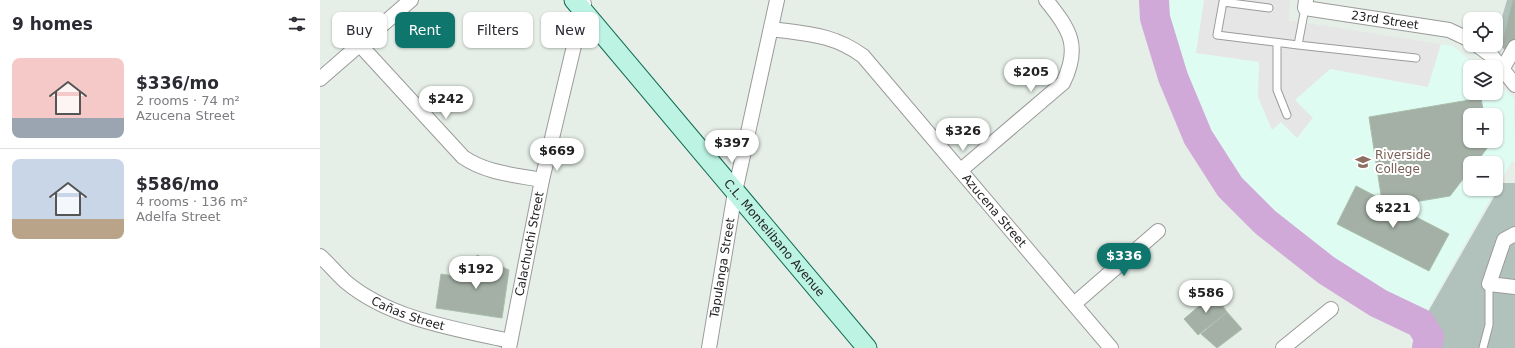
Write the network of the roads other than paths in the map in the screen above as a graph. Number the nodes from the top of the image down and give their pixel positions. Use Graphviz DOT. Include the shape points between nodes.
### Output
graph roads {
  1 [pos="411,0"];
  2 [pos="777,0"];
  3 [pos="1046,0"];
  4 [pos="580,3"];
  5 [pos="1306,4"];
  6 [pos="1269,8"];
  7 [pos="387,21"];
  8 [pos="772,29"];
  9 [pos="1463,37"];
  10 [pos="1276,43"];
  11 [pos="1298,45"];
  12 [pos="1515,47"];
  13 [pos="356,48"];
  14 [pos="363,48"];
  15 [pos="1487,52"];
  16 [pos="1416,58"];
  17 [pos="1496,60"];
  18 [pos="1503,68"];
  19 [pos="320,79"];
  20 [pos="1515,85"];
  21 [pos="1287,115"];
  22 [pos="961,170"];
  23 [pos="542,180"];
  24 [pos="735,192"];
  25 [pos="1158,231"];
  26 [pos="1515,234"];
  27 [pos="320,256"];
  28 [pos="1489,284"];
  29 [pos="1515,287"];
  30 [pos="1074,304"];
  31 [pos="1331,309"];
  32 [pos="510,345"];
  33 [pos="709,348"];
  34 [pos="867,348"];
  35 [pos="1111,348"];
  36 [pos="1283,348"];
  37 [pos="1483,348"];
  1 -- 7 [label="street"];
  2 -- 8 [label="street, Tapulanga Street"];
  3 -- 22 [label="street" via="1065,23 1071,38 1070,68 1063,83"];
  4 -- 23 [label="street, Calachuchi Street"];
  4 -- 24 [label="street, C.L. Montelibano Avenue"];
  5 -- 9 [label="street, 23rd Street" via="1449,30"];
  5 -- 11 [label="lane"];
  6 -- 10 [label="lane" via="1223,2 1217,35"];
  8 -- 22 [label="street, Azucena Street" via="830,38 848,45 863,56"];
  8 -- 24 [label="street, Tapulanga Street"];
  10 -- 11 [label="lane"];
  10 -- 21 [label="lane" via="1277,90"];
  11 -- 16 [label="lane"];
  12 -- 18 [label="street"];
  13 -- 19 [label="street"];
  14 -- 23 [label="street" via="463,157 489,170"];
  15 -- 17 [label="street"];
  18 -- 20 [label="street"];
  22 -- 30 [label="street, Azucena Street"];
  23 -- 32 [label="street, Calachuchi Street"];
  24 -- 33 [label="street, Tapulanga Street"];
  24 -- 34 [label="street, C.L. Montelibano Avenue"];
  25 -- 30 [label="street"];
  26 -- 28 [label="street" via="1504,240"];
  27 -- 32 [label="street, Cañas Street" via="347,282 374,300 417,319"];
  28 -- 29 [label="street"];
  28 -- 37 [label="lane" via="1488,325"];
  30 -- 35 [label="street, Azucena Street"];
  31 -- 36 [label="street"];
}
